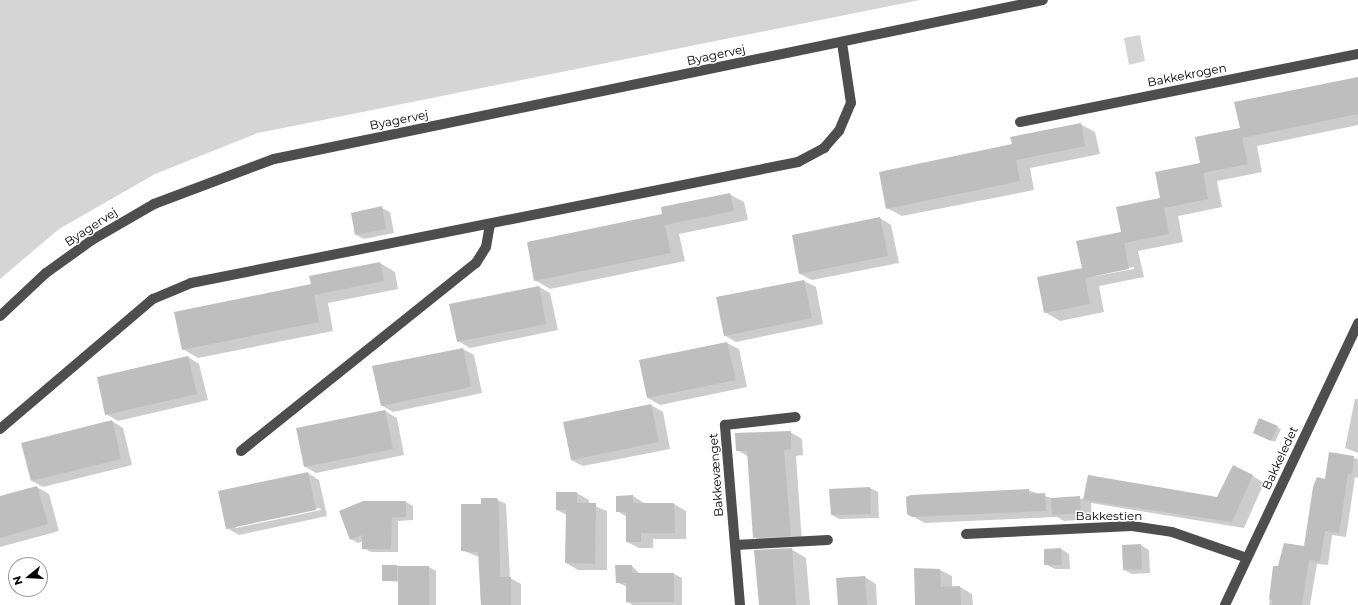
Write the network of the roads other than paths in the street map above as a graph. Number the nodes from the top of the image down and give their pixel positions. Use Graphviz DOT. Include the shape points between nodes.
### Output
graph roads {
  1 [pos="1043,0"];
  2 [pos="842,43"];
  3 [pos="1358,54"];
  4 [pos="1020,122"];
  5 [pos="490,224"];
  6 [pos="0,316"];
  7 [pos="1358,323"];
  8 [pos="796,418"];
  9 [pos="0,429"];
  10 [pos="240,451"];
  11 [pos="966,534"];
  12 [pos="828,540"];
  13 [pos="735,546"];
  14 [pos="1247,558"];
  15 [pos="740,605"];
  16 [pos="1225,605"];
  1 -- 2 [label="street, Byagervej"];
  2 -- 5 [label="street" via="851,103 839,131 824,148 798,162"];
  2 -- 6 [label="street, Byagervej" via="274,158 154,204 92,240 46,273"];
  3 -- 4 [label="street, Bakkekrogen"];
  5 -- 9 [label="street" via="191,283 153,300"];
  5 -- 10 [label="street" via="486,247 476,263"];
  7 -- 14 [label="street, Bakkeledet"];
  8 -- 13 [label="street, Bakkevænget" via="725,425"];
  11 -- 14 [label="street, Bakkestien" via="1132,526 1172,532"];
  12 -- 13 [label="street"];
  13 -- 15 [label="street, Bakkevænget"];
  14 -- 16 [label="street, Bakkeledet"];
}
